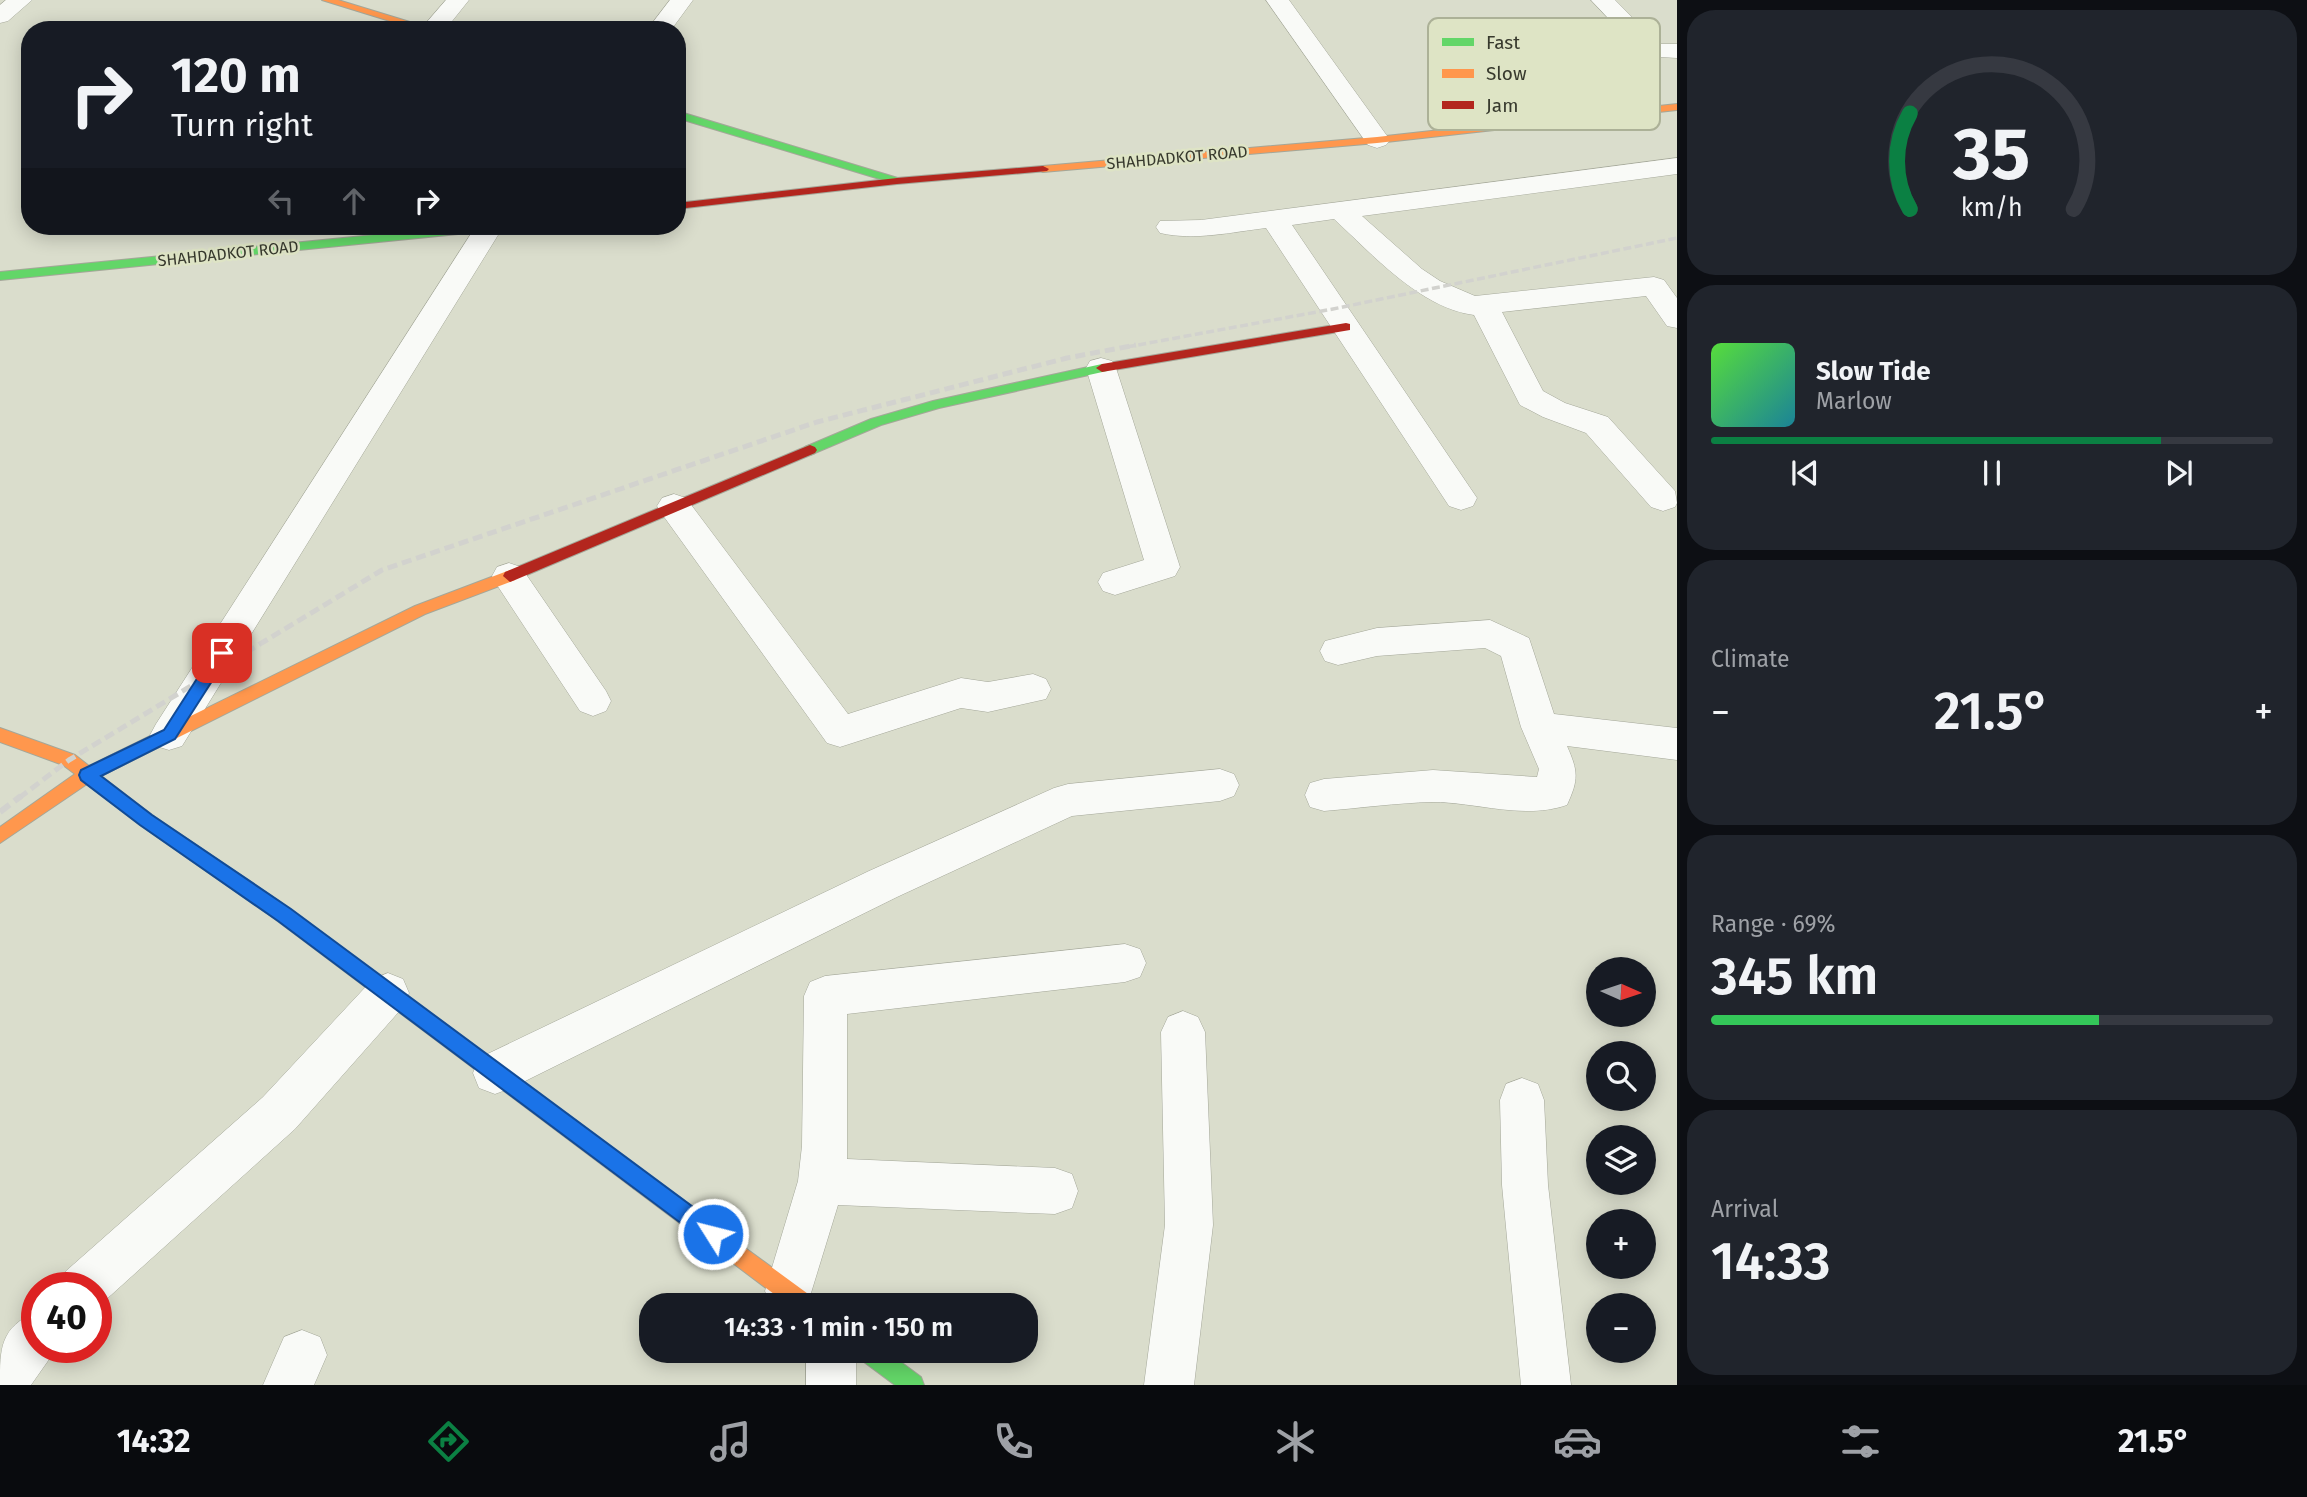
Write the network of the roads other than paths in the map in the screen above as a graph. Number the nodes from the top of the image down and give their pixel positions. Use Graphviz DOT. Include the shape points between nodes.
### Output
graph roads {
  1 [pos="21,0"];
  2 [pos="458,0"];
  3 [pos="682,0"];
  4 [pos="1277,0"];
  5 [pos="1602,0"];
  6 [pos="338,1"];
  7 [pos="0,16"];
  8 [pos="1620,18"];
  9 [pos="402,21"];
  10 [pos="439,21"];
  11 [pos="666,21"];
  12 [pos="686,117"];
  13 [pos="1462,130"];
  14 [pos="1377,139"];
  15 [pos="1677,166"];
  16 [pos="897,181"];
  17 [pos="686,205"];
  18 [pos="1341,211"];
  19 [pos="1274,219"];
  20 [pos="1170,227"];
  21 [pos="409,235"];
  22 [pos="484,235"];
  23 [pos="0,276"];
  24 [pos="1483,304"];
  25 [pos="1677,319"];
  26 [pos="1346,327"];
  27 [pos="1101,369"];
  28 [pos="1461,498"];
  29 [pos="1663,499"];
  30 [pos="674,506"];
  31 [pos="509,576"];
  32 [pos="1115,582"];
  33 [pos="1338,651"];
  34 [pos="1033,689"];
  35 [pos="593,701"];
  36 [pos="1540,727"];
  37 [pos="169,734"];
  38 [pos="0,735"];
  39 [pos="1677,744"];
  40 [pos="87,775"];
  41 [pos="1220,786"];
  42 [pos="1324,795"];
  43 [pos="0,836"];
  44 [pos="1125,963"];
  45 [pos="388,993"];
  46 [pos="1183,1032"];
  47 [pos="495,1073"];
  48 [pos="1522,1100"];
  49 [pos="821,1181"];
  50 [pos="1055,1191"];
  51 [pos="101,1272"];
  52 [pos="792,1293"];
  53 [pos="800,1293"];
  54 [pos="21,1358"];
  55 [pos="831,1363"];
  56 [pos="884,1363"];
  57 [pos="1,1385"];
  58 [pos="831,1385"];
  59 [pos="913,1385"];
  60 [pos="1169,1385"];
  61 [pos="1546,1385"];
  1 -- 7 [label="street"];
  2 -- 10 [label="street"];
  3 -- 11 [label="street"];
  4 -- 14 [label="street"];
  5 -- 8 [label="street"];
  6 -- 9 [label="street"];
  12 -- 16 [label="street"];
  13 -- 14 [label="street, SHAHDADKOT ROAD"];
  14 -- 16 [label="street, SHAHDADKOT ROAD"];
  15 -- 18 [label="street"];
  16 -- 17 [label="street, SHAHDADKOT ROAD"];
  18 -- 19 [label="street"];
  18 -- 24 [label="street" via="1421,281 1472,306"];
  19 -- 20 [label="street"];
  19 -- 26 [label="street"];
  21 -- 23 [label="street, SHAHDADKOT ROAD"];
  22 -- 37 [label="street"];
  24 -- 25 [label="street" via="1654,286"];
  24 -- 29 [label="street" via="1531,398 1597,425"];
  26 -- 27 [label="street"];
  26 -- 28 [label="street"];
  27 -- 30 [label="street" via="876,422"];
  27 -- 32 [label="street" via="1163,567"];
  30 -- 31 [label="street"];
  30 -- 34 [label="street" via="840,732 961,693 988,697"];
  31 -- 35 [label="street"];
  31 -- 37 [label="street" via="420,610"];
  33 -- 36 [label="street" via="1377,642 1490,634 1516,648"];
  36 -- 39 [label="street"];
  36 -- 42 [label="street" via="1559,769 1553,793 1433,786"];
  37 -- 40 [label="street"];
  38 -- 40 [label="street" via="69,760"];
  40 -- 43 [label="street"];
  40 -- 45 [label="street"];
  41 -- 47 [label="street" via="1068,800 883,884"];
  44 -- 49 [label="street" via="825,996"];
  45 -- 47 [label="street"];
  45 -- 51 [label="street" via="279,1113"];
  46 -- 60 [label="street" via="1189,1225"];
  47 -- 52 [label="street"];
  48 -- 61 [label="street" via="1525,1185"];
  49 -- 50 [label="street"];
  49 -- 53 [label="street"];
  54 -- 57 [label="street"];
  55 -- 58 [label="street"];
  56 -- 59 [label="street"];
}
